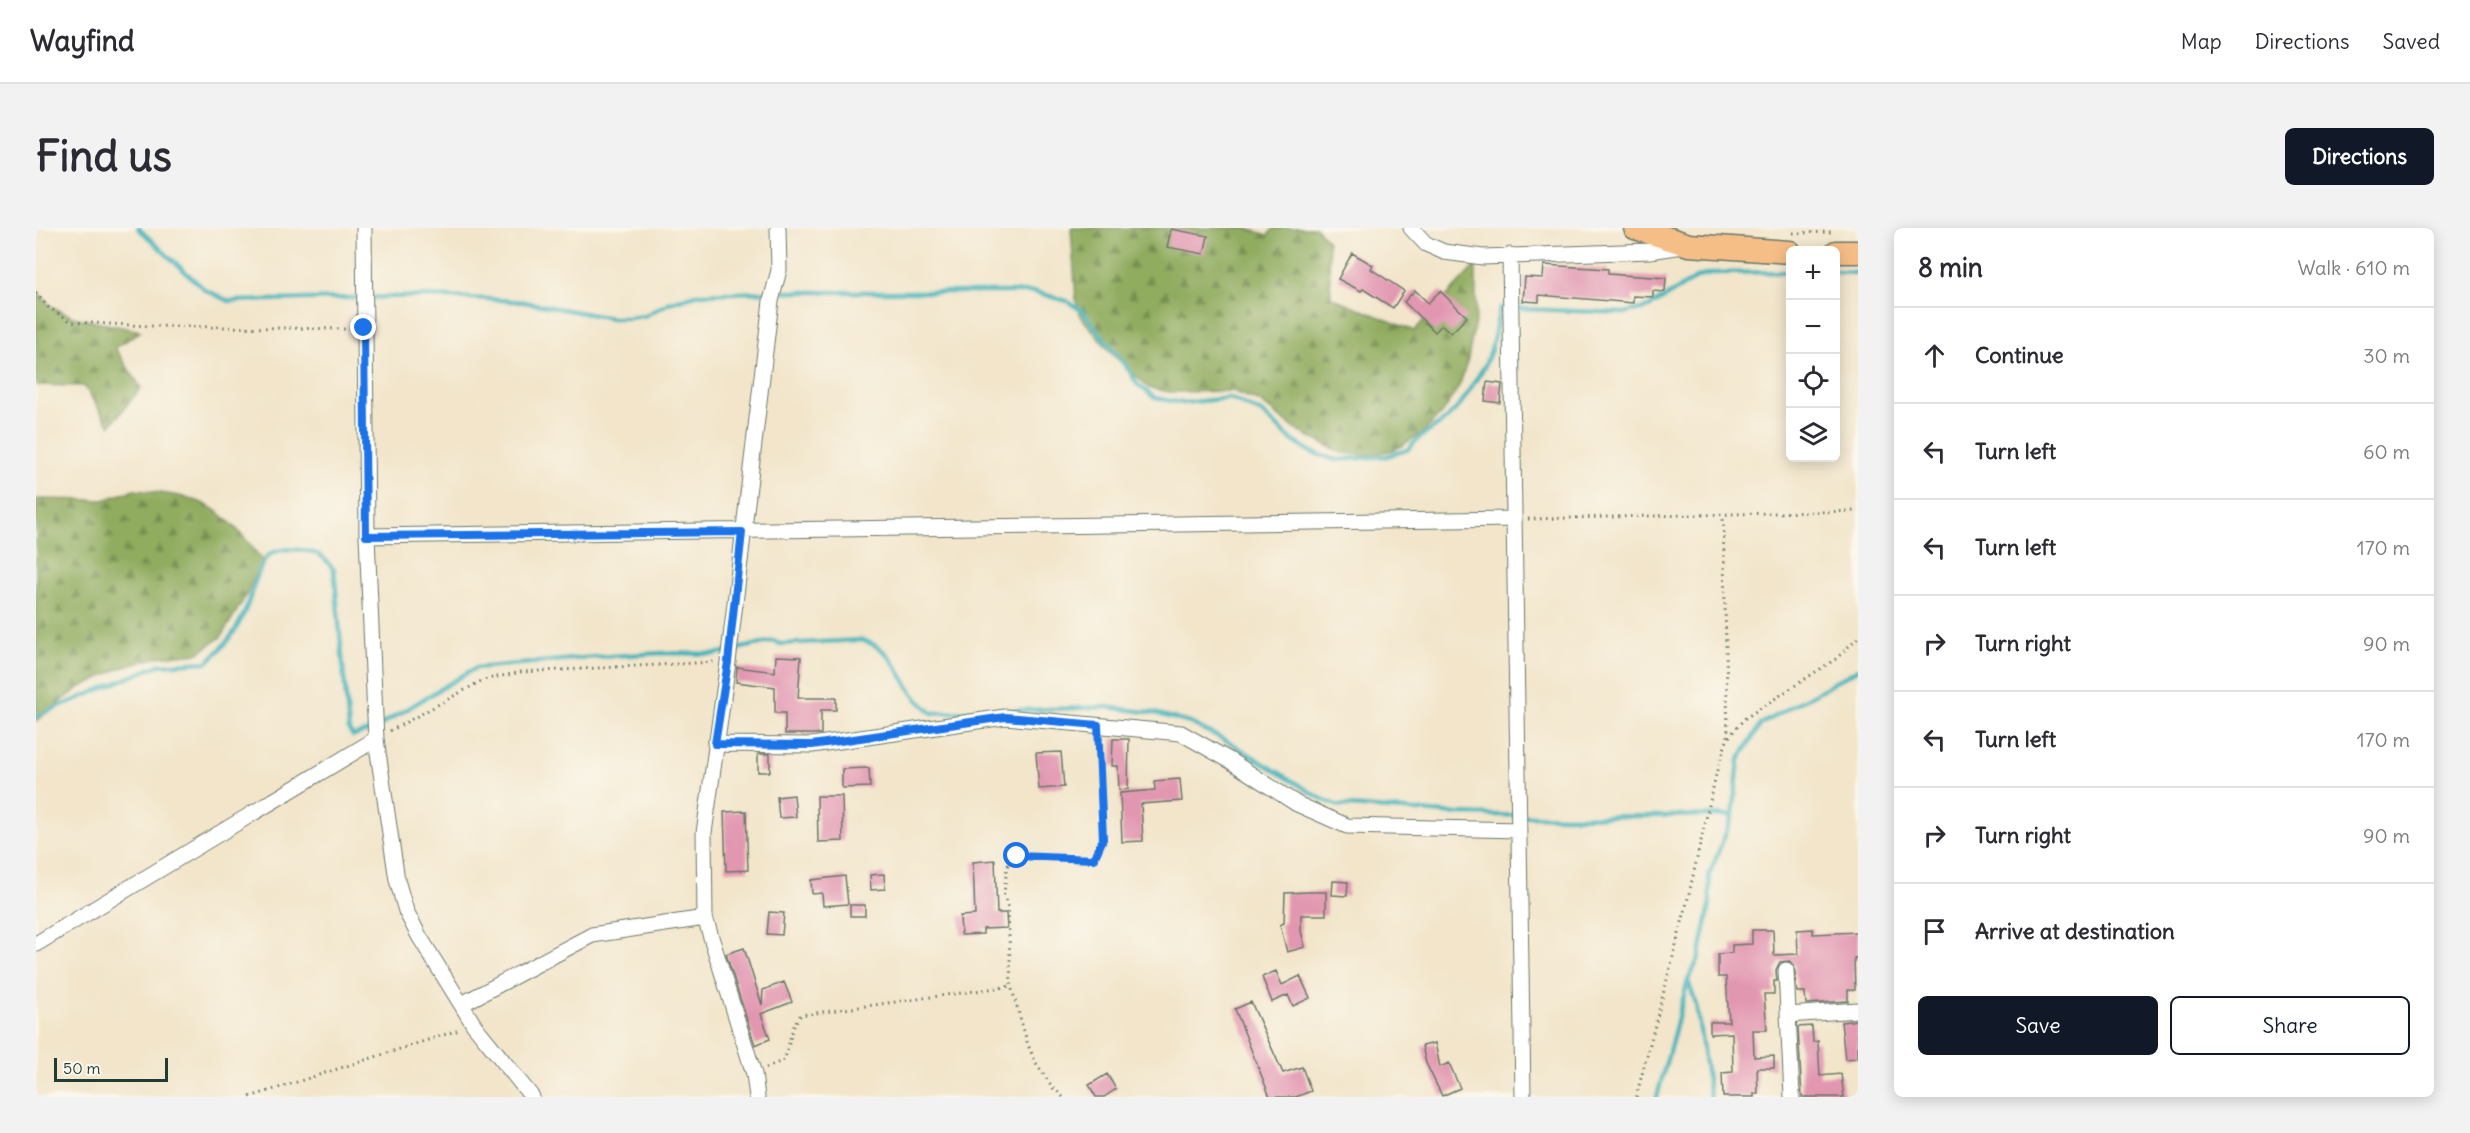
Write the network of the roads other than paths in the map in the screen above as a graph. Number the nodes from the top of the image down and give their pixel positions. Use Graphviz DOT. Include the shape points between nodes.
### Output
graph roads {
  1 [pos="364,228"];
  2 [pos="778,228"];
  3 [pos="1411,228"];
  4 [pos="1635,228"];
  5 [pos="1689,245"];
  6 [pos="1786,252"];
  7 [pos="1840,252"];
  8 [pos="1858,252"];
  9 [pos="1510,255"];
  10 [pos="1514,519"];
  11 [pos="742,532"];
  12 [pos="366,536"];
  13 [pos="376,739"];
  14 [pos="715,744"];
  15 [pos="1519,830"];
  16 [pos="705,918"];
  17 [pos="36,944"];
  18 [pos="1786,970"];
  19 [pos="462,1004"];
  20 [pos="1858,1010"];
  21 [pos="1788,1015"];
  22 [pos="532,1097"];
  23 [pos="757,1097"];
  24 [pos="1523,1097"];
  25 [pos="1792,1097"];
  1 -- 12 [label="street"];
  2 -- 11 [label="street" via="779,270 771,301"];
  3 -- 9 [label="street" via="1426,244 1444,252"];
  4 -- 5 [label="main road"];
  5 -- 6 [label="main road"];
  5 -- 9 [label="street" via="1650,251"];
  7 -- 8 [label="main road"];
  9 -- 10 [label="street"];
  10 -- 11 [label="street"];
  10 -- 15 [label="street"];
  11 -- 12 [label="street"];
  11 -- 14 [label="street"];
  12 -- 13 [label="street"];
  13 -- 17 [label="street"];
  13 -- 19 [label="street" via="397,880 406,911"];
  14 -- 15 [label="street" via="812,745 1005,717 1098,725 1181,734 1297,804 1347,826"];
  14 -- 16 [label="street" via="704,833"];
  15 -- 24 [label="street"];
  16 -- 19 [label="street" via="592,935"];
  16 -- 23 [label="street" via="754,1074"];
  18 -- 21 [label="street"];
  19 -- 22 [label="street" via="474,1025"];
  20 -- 21 [label="street"];
  21 -- 25 [label="street"];
}
